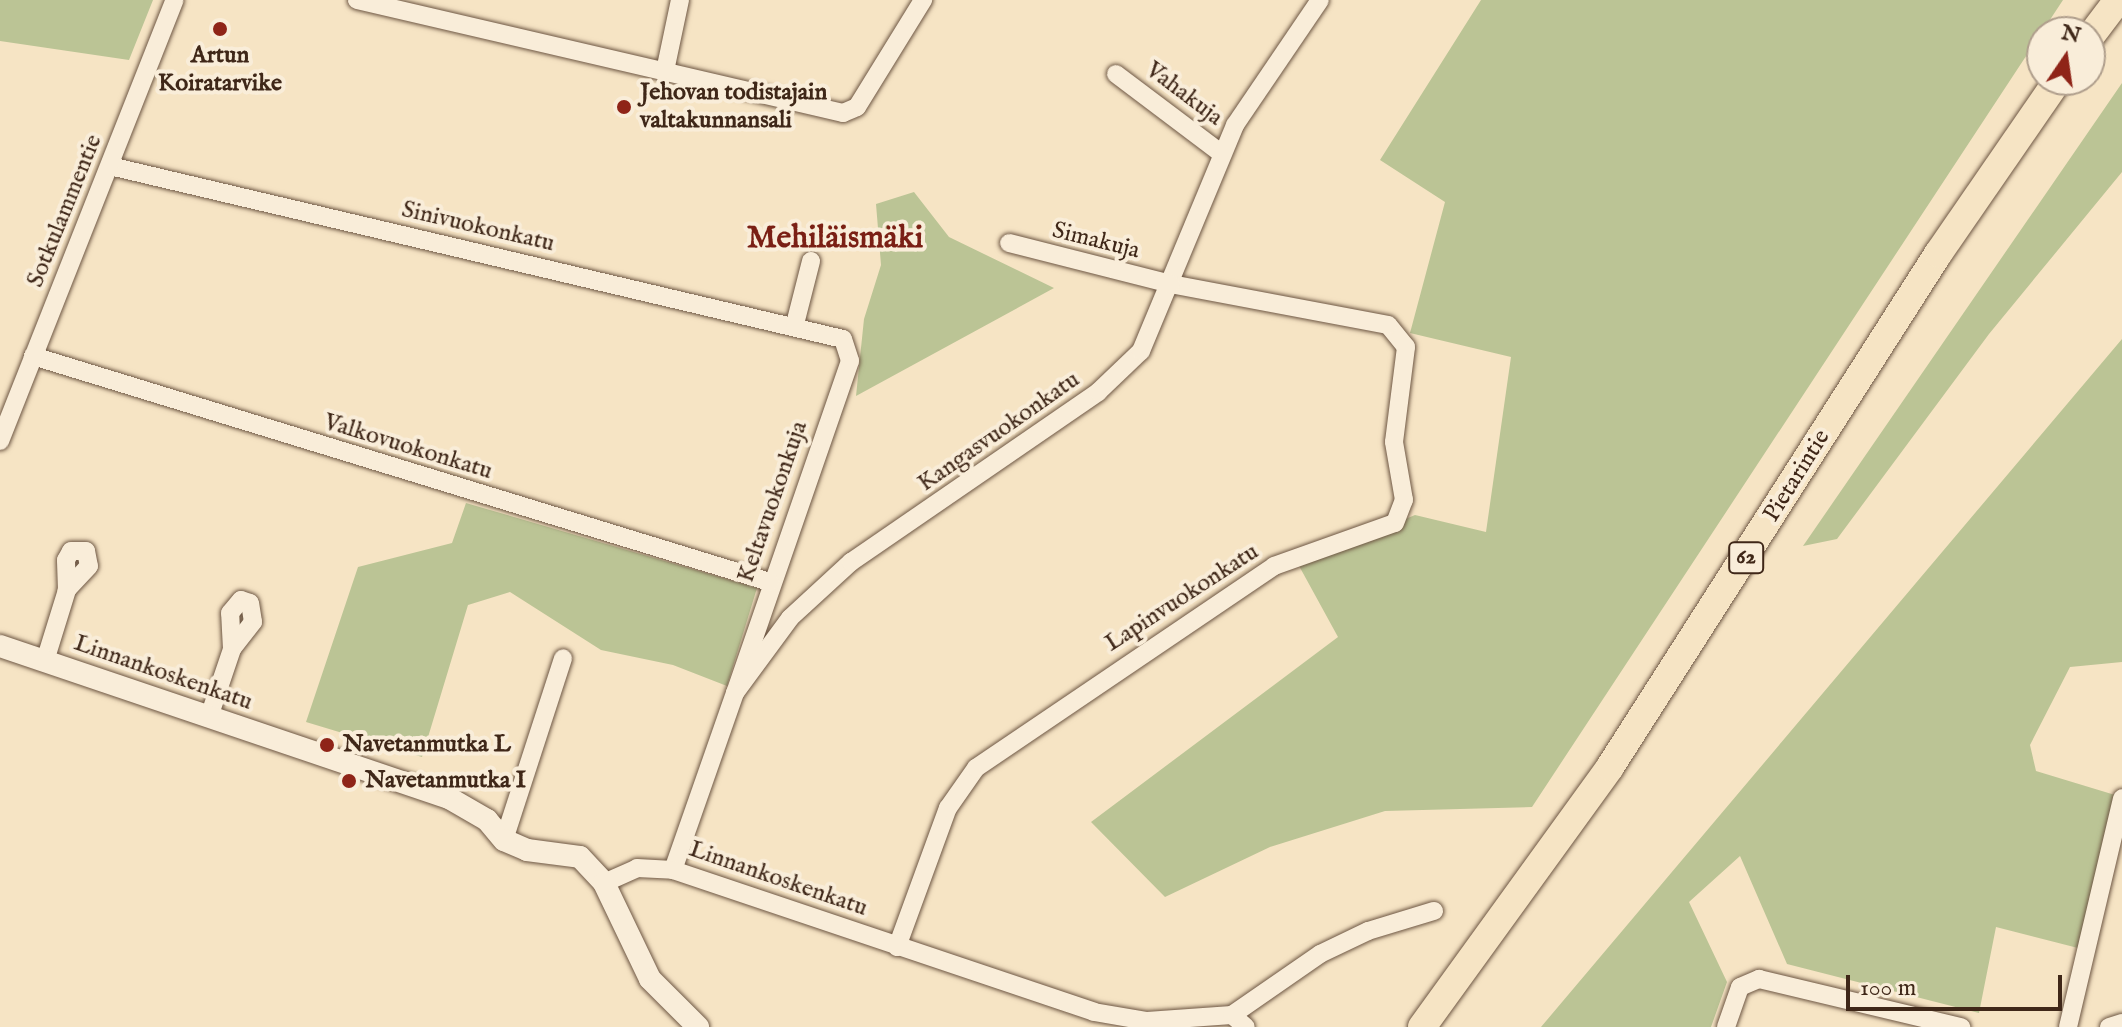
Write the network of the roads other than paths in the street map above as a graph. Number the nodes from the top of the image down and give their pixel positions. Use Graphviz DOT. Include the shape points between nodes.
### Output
graph roads {
  1 [pos="175,0"];
  2 [pos="357,0"];
  3 [pos="448,0"];
  4 [pos="680,0"];
  5 [pos="923,0"];
  6 [pos="1320,0"];
  7 [pos="2118,0"];
  8 [pos="2106,16"];
  9 [pos="443,19"];
  10 [pos="665,71"];
  11 [pos="1116,74"];
  12 [pos="2047,96"];
  13 [pos="1222,154"];
  14 [pos="110,166"];
  15 [pos="1009,243"];
  16 [pos="811,261"];
  17 [pos="1171,284"];
  18 [pos="795,324"];
  19 [pos="835,334"];
  20 [pos="33,356"];
  21 [pos="0,441"];
  22 [pos="770,582"];
  23 [pos="67,590"];
  24 [pos="0,646"];
  25 [pos="232,649"];
  26 [pos="563,658"];
  27 [pos="45,661"];
  28 [pos="735,693"];
  29 [pos="209,717"];
  30 [pos="2122,798"];
  31 [pos="504,840"];
  32 [pos="673,870"];
  33 [pos="604,883"];
  34 [pos="1434,911"];
  35 [pos="897,947"];
  36 [pos="1239,1021"];
  37 [pos="2122,1023"];
  38 [pos="698,1027"];
  39 [pos="1422,1027"];
  40 [pos="1726,1027"];
  41 [pos="1961,1027"];
  42 [pos="2068,1027"];
  43 [pos="2109,1027"];
  1 -- 14 [label="street, Sotkulammentie"];
  2 -- 9 [label="street"];
  3 -- 9 [label="street"];
  4 -- 10 [label="street"];
  5 -- 10 [label="street" via="851,112"];
  6 -- 13 [label="street, Kangasvuokonkatu" via="1235,125"];
  7 -- 8 [label="main road"];
  9 -- 10 [label="street"];
  11 -- 13 [label="street, Vahakuja"];
  12 -- 39 [label="main road, Pietarintie / 62" via="1938,254 1610,767"];
  13 -- 17 [label="street, Kangasvuokonkatu"];
  14 -- 18 [label="street, Sinivuokonkatu"];
  14 -- 20 [label="street, Sotkulammentie"];
  15 -- 17 [label="street, Simakuja"];
  16 -- 18 [label="street"];
  17 -- 28 [label="street, Kangasvuokonkatu" via="1141,351 1098,392 816,589"];
  17 -- 35 [label="street, Lapinvuokonkatu" via="1388,325 1400,335 1406,347 1394,442 1404,486 1402,514 1373,532 1274,566 976,768 948,808"];
  18 -- 19 [label="street, Sinivuokonkatu"];
  19 -- 22 [label="street, Keltavuokonkuja" via="850,350 850,361"];
  20 -- 21 [label="street, Sotkulammentie"];
  20 -- 22 [label="street, Valkovuokonkatu"];
  22 -- 28 [label="street, Keltavuokonkuja"];
  23 -- 27 [label="street"];
  24 -- 27 [label="street, Linnankoskenkatu"];
  25 -- 29 [label="street"];
  26 -- 31 [label="street"];
  27 -- 29 [label="street, Linnankoskenkatu"];
  28 -- 32 [label="street, Kangasvuokonkatu"];
  29 -- 31 [label="street, Linnankoskenkatu" via="449,798 487,820"];
  30 -- 42 [label="street"];
  31 -- 33 [label="street, Linnankoskenkatu" via="527,850 580,857"];
  32 -- 33 [label="street, Linnankoskenkatu" via="637,868"];
  32 -- 35 [label="street, Linnankoskenkatu"];
  33 -- 38 [label="street" via="650,979"];
  34 -- 36 [label="street" via="1368,931 1320,954"];
  35 -- 36 [label="street, Linnankoskenkatu" via="1121,1017"];
  37 -- 43 [label="street"];
  40 -- 41 [label="street" via="1735,996 1759,979"];
}
